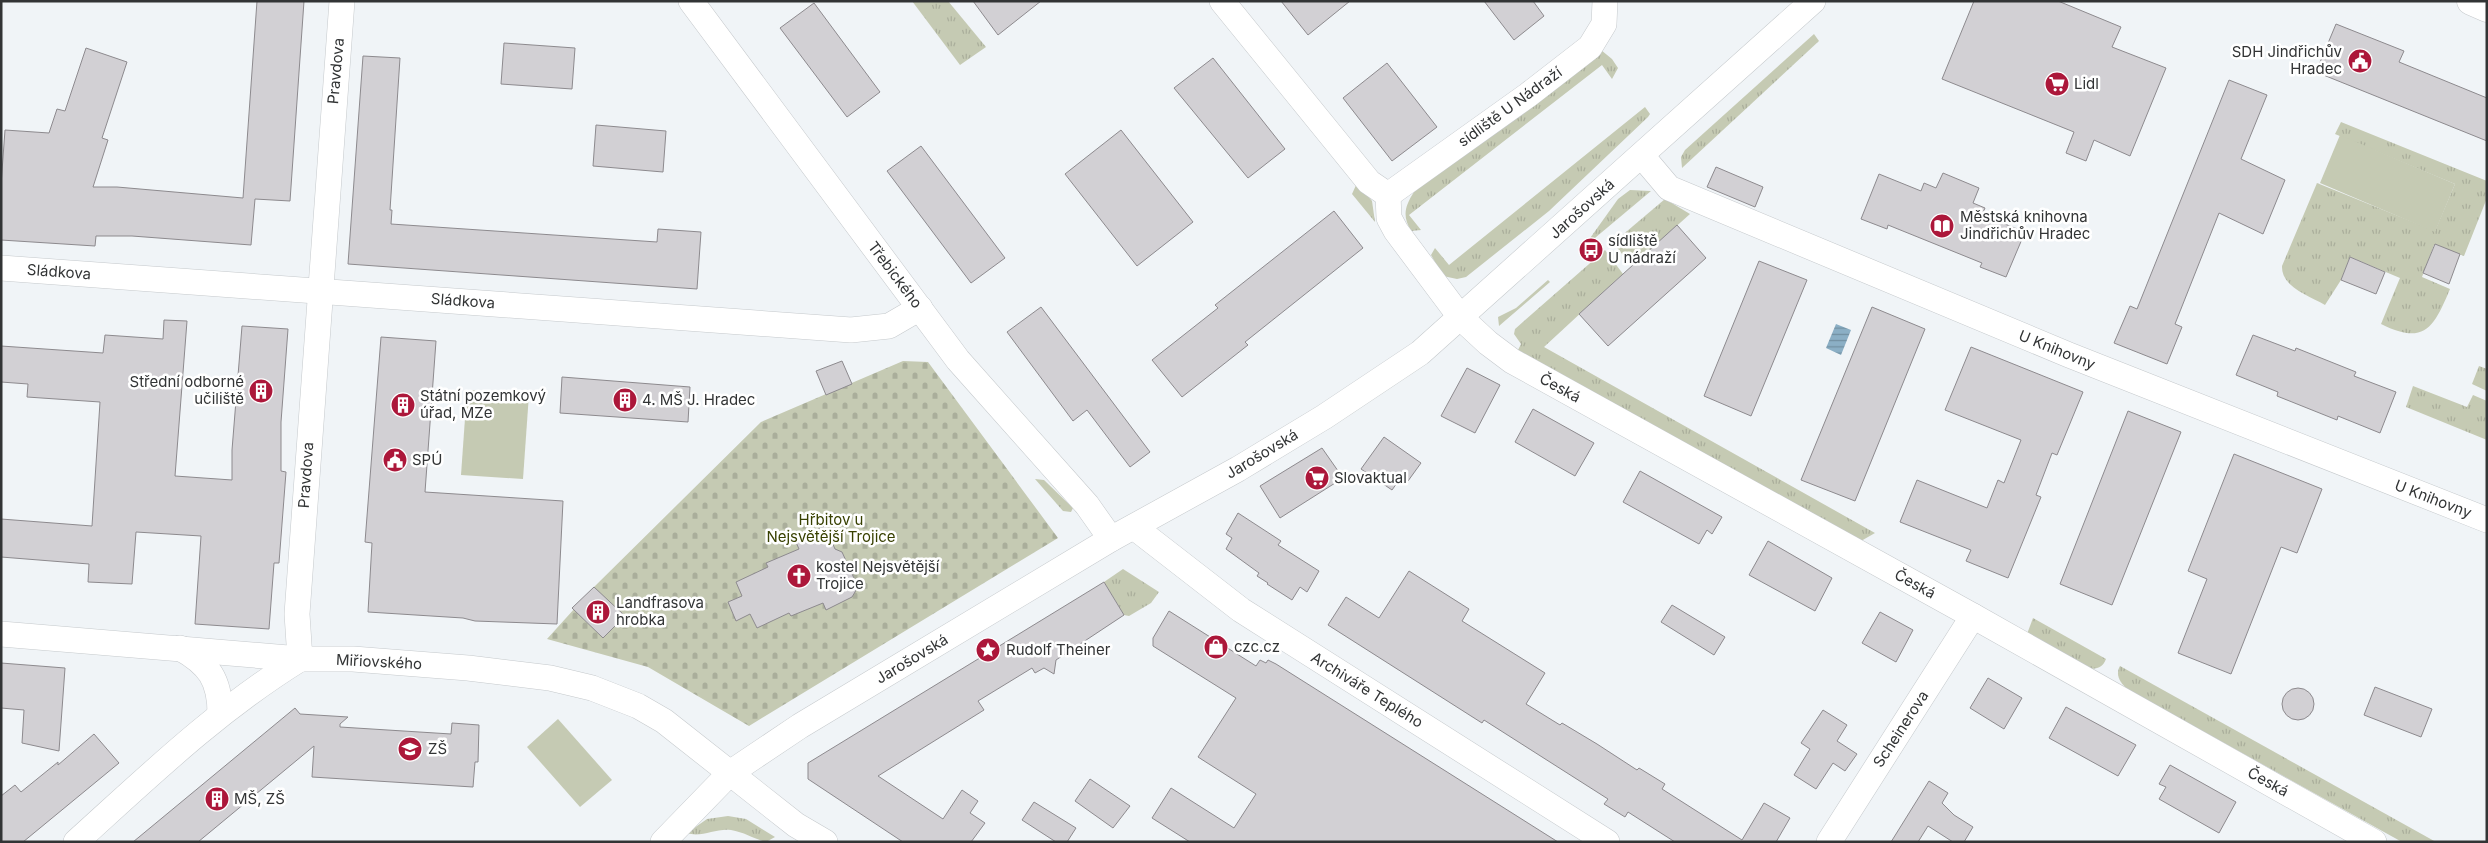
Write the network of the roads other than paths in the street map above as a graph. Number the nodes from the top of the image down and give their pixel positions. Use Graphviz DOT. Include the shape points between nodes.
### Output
graph roads {
  1 [pos="342,1"];
  2 [pos="691,1"];
  3 [pos="1222,1"];
  4 [pos="1605,1"];
  5 [pos="1814,1"];
  6 [pos="2471,1"];
  7 [pos="2487,8"];
  8 [pos="1642,156"];
  9 [pos="1388,195"];
  10 [pos="1,268"];
  11 [pos="319,291"];
  12 [pos="920,308"];
  13 [pos="1461,318"];
  14 [pos="2487,520"];
  15 [pos="1134,527"];
  16 [pos="1111,539"];
  17 [pos="1973,616"];
  18 [pos="1,634"];
  19 [pos="180,648"];
  20 [pos="300,659"];
  21 [pos="220,714"];
  22 [pos="730,774"];
  23 [pos="76,842"];
  24 [pos="663,842"];
  25 [pos="825,842"];
  26 [pos="1607,842"];
  27 [pos="1829,842"];
  28 [pos="2374,842"];
  1 -- 11 [label="street, Pravdova"];
  2 -- 12 [label="street, Třebického"];
  3 -- 9 [label="street" via="1369,182"];
  4 -- 9 [label="street, sídliště U Nádraží" via="1604,24 1590,47"];
  5 -- 8 [label="street, Jarošovská"];
  6 -- 7 [label="main road"];
  8 -- 13 [label="street, Jarošovská"];
  8 -- 14 [label="street, U Knihovny" via="1669,188 2069,355"];
  9 -- 13 [label="street" via="1389,218 1396,231"];
  10 -- 11 [label="street, Sládkova"];
  11 -- 12 [label="street, Sládkova" via="851,330 889,326"];
  11 -- 20 [label="street, Pravdova" via="297,614"];
  12 -- 16 [label="street, Třebického" via="958,360 1087,506"];
  13 -- 15 [label="street, Jarošovská" via="1420,353 1324,417"];
  13 -- 17 [label="street, Česká" via="1512,361"];
  15 -- 16 [label="street, Jarošovská"];
  15 -- 26 [label="street, Archiváře Teplého" via="1242,610"];
  16 -- 22 [label="street, Jarošovská" via="800,726"];
  17 -- 27 [label="street, Scheinerova"];
  17 -- 28 [label="street, Česká"];
  18 -- 19 [label="street, Miřiovského"];
  19 -- 20 [label="street, Miřiovského"];
  19 -- 21 [label="street" via="197,657 214,679 220,695"];
  20 -- 21 [label="street"];
  20 -- 22 [label="street, Miřiovského" via="353,659 477,668 550,678 592,688 638,706 664,721"];
  21 -- 23 [label="street"];
  22 -- 24 [label="street, Jarošovská"];
  22 -- 25 [label="street, Miřiovského" via="796,825"];
}
